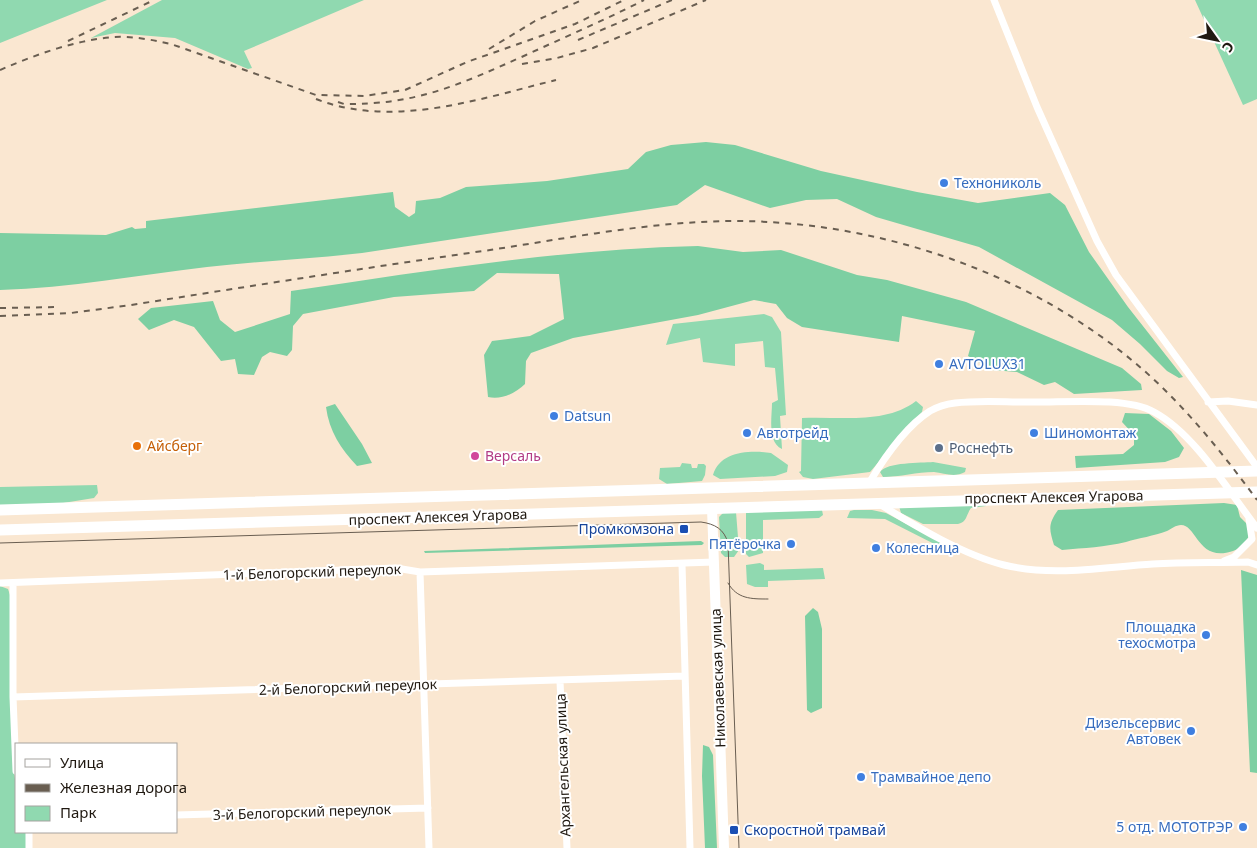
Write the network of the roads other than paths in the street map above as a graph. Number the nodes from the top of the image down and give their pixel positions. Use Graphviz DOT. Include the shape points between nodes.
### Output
graph roads {
  1 [pos="994,0"];
  2 [pos="1208,402"];
  3 [pos="1257,405"];
  4 [pos="1257,469"];
  5 [pos="869,483"];
  6 [pos="710,488"];
  7 [pos="1257,492"];
  8 [pos="877,502"];
  9 [pos="712,508"];
  10 [pos="0,510"];
  11 [pos="1246,514"];
  12 [pos="1257,528"];
  13 [pos="0,530"];
  14 [pos="714,562"];
  15 [pos="1221,562"];
  16 [pos="682,564"];
  17 [pos="1257,565"];
  18 [pos="420,572"];
  19 [pos="0,583"];
  20 [pos="13,584"];
  21 [pos="684,676"];
  22 [pos="560,681"];
  23 [pos="424,685"];
  24 [pos="12,697"];
  25 [pos="15,752"];
  26 [pos="428,808"];
  27 [pos="178,815"];
  28 [pos="29,833"];
  29 [pos="29,848"];
  30 [pos="429,848"];
  31 [pos="566,848"];
  32 [pos="690,848"];
  33 [pos="724,848"];
  1 -- 2 [label="street, проспект Алексея Угарова" via="1037,107 1097,241 1116,275"];
  2 -- 3 [label="street"];
  2 -- 4 [label="street, проспект Алексея Угарова"];
  4 -- 5 [label="main road, проспект Алексея Угарова" via="1188,474"];
  5 -- 6 [label="main road, проспект Алексея Угарова"];
  5 -- 11 [label="street" via="912,427 930,411 955,403 1115,403 1154,412 1183,435 1222,479"];
  6 -- 9 [label="main road"];
  6 -- 10 [label="main road, проспект Алексея Угарова"];
  7 -- 8 [label="main road, проспект Алексея Угарова"];
  8 -- 9 [label="main road, проспект Алексея Угарова"];
  8 -- 15 [label="street" via="970,553 1004,565 1054,570"];
  9 -- 13 [label="main road, проспект Алексея Угарова"];
  9 -- 14 [label="main road, Николаевская улица"];
  11 -- 12 [label="street"];
  11 -- 15 [label="street" via="1252,539 1234,557"];
  14 -- 16 [label="street, 1-й Белогорский переулок"];
  14 -- 33 [label="main road, Николаевская улица"];
  15 -- 17 [label="street"];
  16 -- 18 [label="street, 1-й Белогорский переулок"];
  16 -- 21 [label="street"];
  18 -- 20 [label="street, 1-й Белогорский переулок" via="396,568"];
  18 -- 23 [label="street"];
  19 -- 20 [label="street, 1-й Белогорский переулок"];
  20 -- 24 [label="street"];
  21 -- 22 [label="street, 2-й Белогорский переулок"];
  21 -- 32 [label="street"];
  22 -- 23 [label="street, 2-й Белогорский переулок"];
  22 -- 31 [label="street, Архангельская улица"];
  23 -- 24 [label="street, 2-й Белогорский переулок"];
  23 -- 26 [label="street"];
  24 -- 25 [label="street"];
  26 -- 27 [label="street, 3-й Белогорский переулок"];
  26 -- 30 [label="street"];
  28 -- 29 [label="street"];
}
